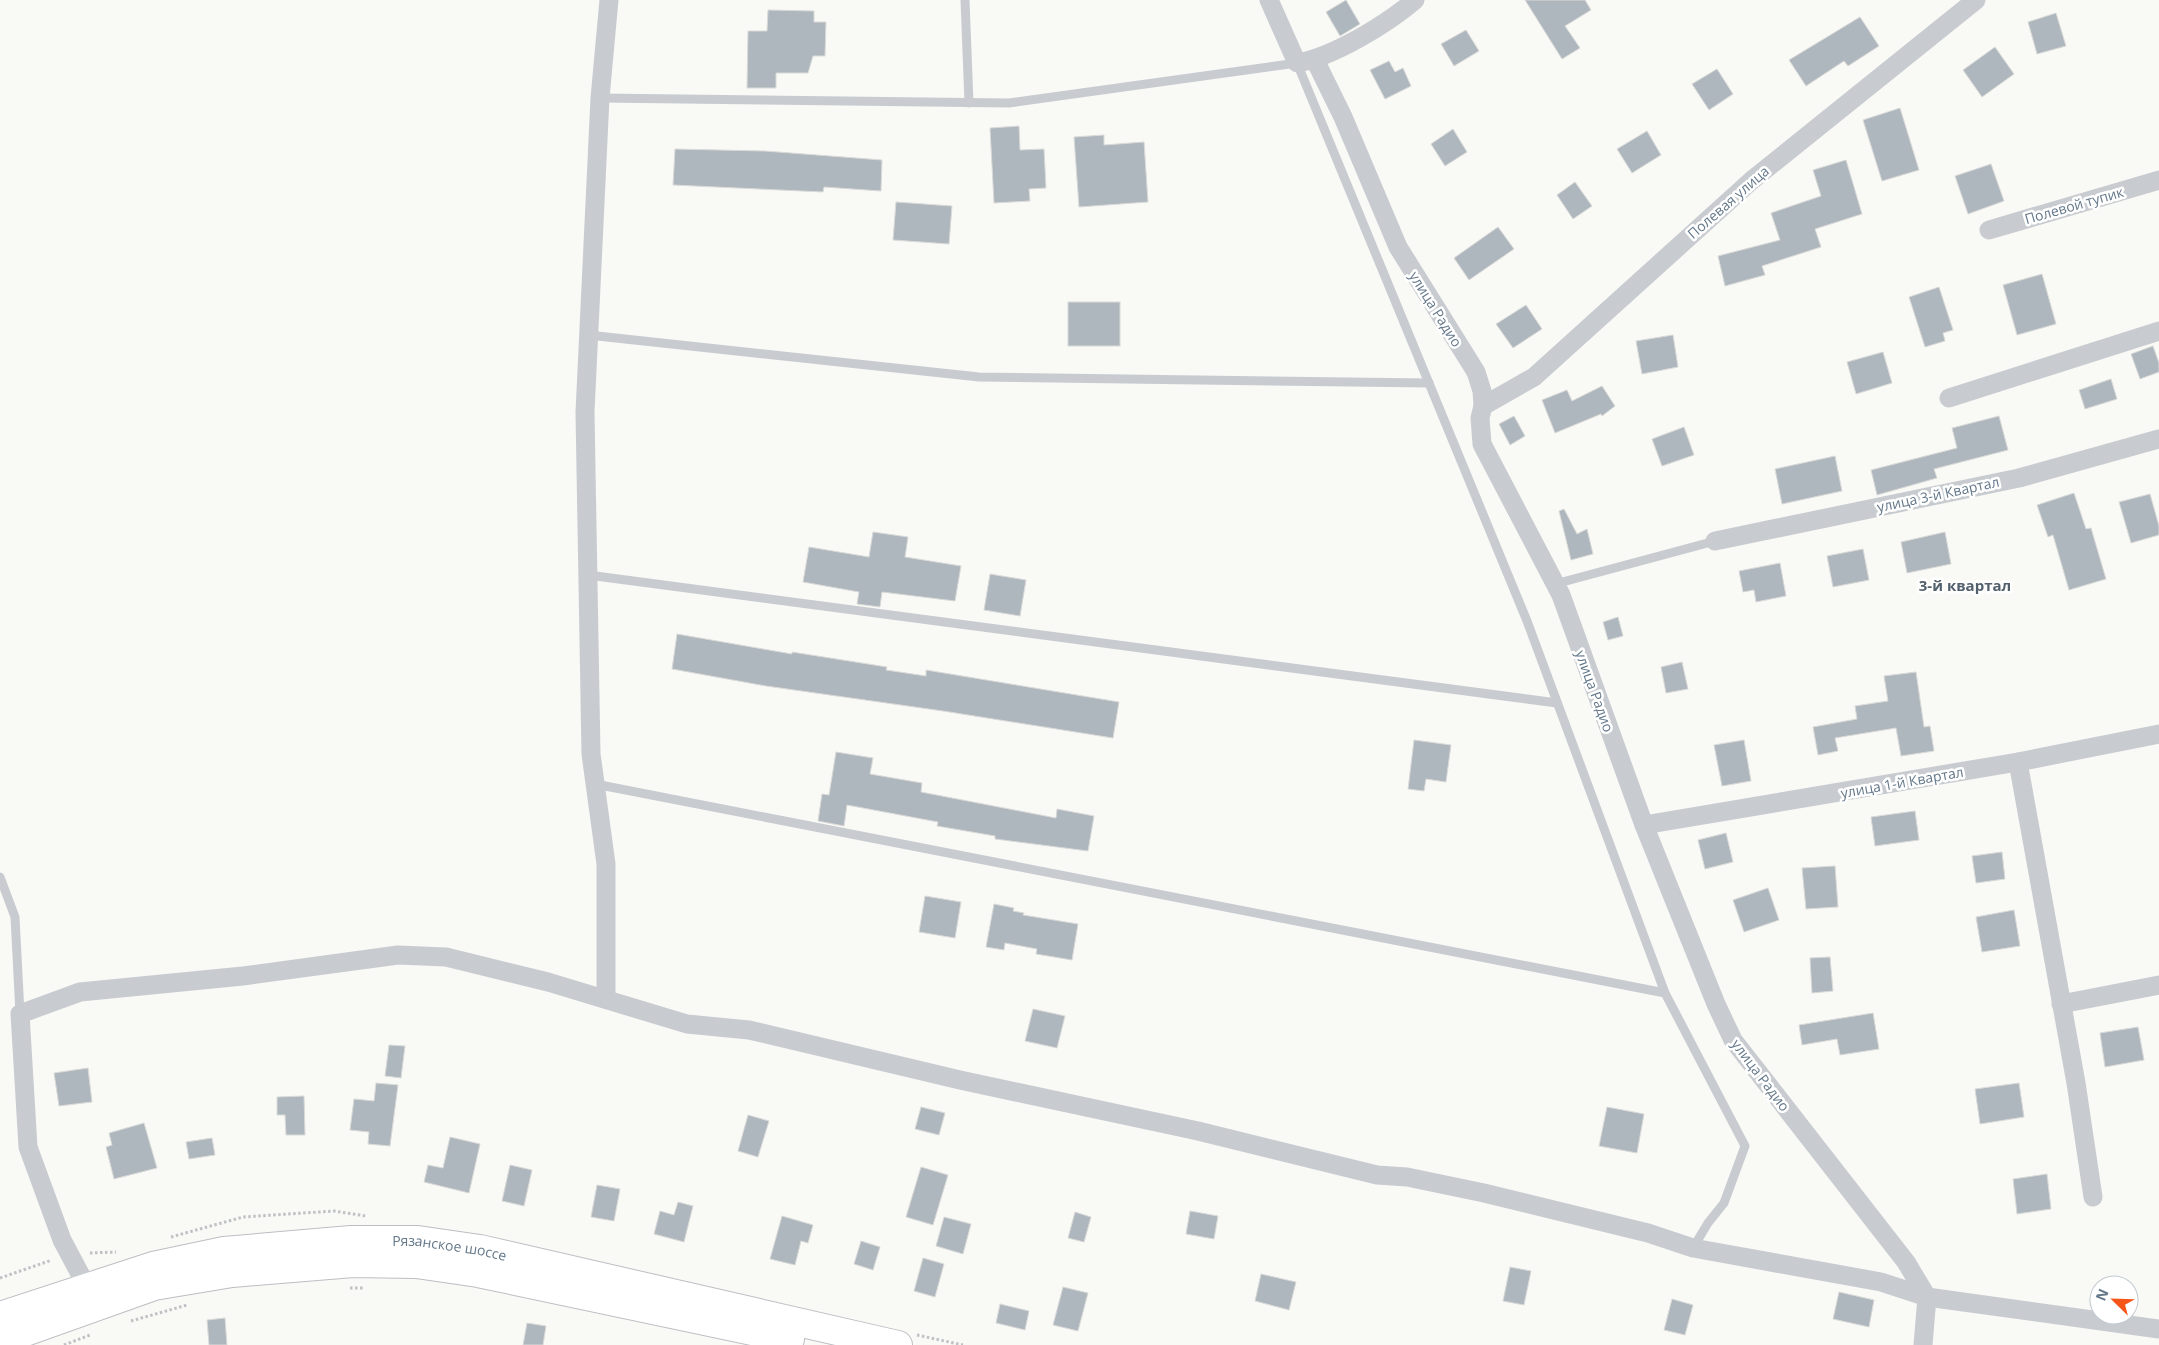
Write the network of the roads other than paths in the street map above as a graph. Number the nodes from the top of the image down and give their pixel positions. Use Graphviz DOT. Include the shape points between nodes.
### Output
graph roads {
  1 [pos="609,0"];
  2 [pos="966,0"];
  3 [pos="1269,0"];
  4 [pos="1415,0"];
  5 [pos="1976,0"];
  6 [pos="1316,60"];
  7 [pos="1297,63"];
  8 [pos="600,98"];
  9 [pos="969,102"];
  10 [pos="2159,180"];
  11 [pos="1989,230"];
  12 [pos="2159,331"];
  13 [pos="588,334"];
  14 [pos="1429,383"];
  15 [pos="1950,398"];
  16 [pos="1483,406"];
  17 [pos="2159,439"];
  18 [pos="1715,540"];
  19 [pos="588,575"];
  20 [pos="1555,584"];
  21 [pos="1557,702"];
  22 [pos="2159,734"];
  23 [pos="2018,762"];
  24 [pos="595,784"];
  25 [pos="1644,825"];
  26 [pos="0,877"];
  27 [pos="2159,985"];
  28 [pos="1665,993"];
  29 [pos="606,999"];
  30 [pos="2061,1004"];
  31 [pos="20,1014"];
  32 [pos="2093,1197"];
  33 [pos="1693,1248"];
  34 [pos="87,1287"];
  35 [pos="1927,1297"];
  36 [pos="0,1316"];
  37 [pos="2159,1329"];
  38 [pos="0,1341"];
  39 [pos="816,1345"];
  40 [pos="898,1345"];
  41 [pos="1923,1345"];
  1 -- 8 [label="street"];
  2 -- 9 [label="lane"];
  3 -- 7 [label="street"];
  4 -- 6 [label="street" via="1396,16"];
  5 -- 16 [label="street, Полевая улица" via="1750,181 1534,377"];
  6 -- 7 [label="street"];
  6 -- 16 [label="street, улица Радио" via="1398,247 1476,372"];
  7 -- 9 [label="lane" via="1009,103"];
  7 -- 14 [label="lane"];
  8 -- 9 [label="lane"];
  8 -- 13 [label="street"];
  10 -- 11 [label="street, Полевой тупик"];
  12 -- 15 [label="street"];
  13 -- 14 [label="lane" via="980,377"];
  13 -- 19 [label="street" via="585,412"];
  14 -- 21 [label="lane"];
  16 -- 20 [label="street, улица Радио" via="1480,418 1482,444"];
  17 -- 18 [label="street, улица 3-й Квартал" via="2019,478"];
  18 -- 20 [label="lane"];
  19 -- 21 [label="lane"];
  19 -- 24 [label="street" via="591,754"];
  20 -- 25 [label="street, улица Радио"];
  21 -- 28 [label="lane"];
  22 -- 23 [label="street, улица 1-й Квартал"];
  23 -- 25 [label="street, улица 1-й Квартал"];
  23 -- 30 [label="street"];
  24 -- 28 [label="lane"];
  24 -- 29 [label="street" via="606,864"];
  25 -- 35 [label="street, улица Радио" via="1733,1040 1906,1262"];
  26 -- 31 [label="lane" via="15,917"];
  27 -- 30 [label="street"];
  28 -- 33 [label="lane" via="1745,1146 1724,1203"];
  29 -- 31 [label="street" via="446,957 398,955 243,976 80,992"];
  29 -- 33 [label="street" via="687,1024 749,1030 1198,1131 1377,1175 1484,1193 1648,1233"];
  30 -- 32 [label="street"];
  31 -- 34 [label="street" via="28,1148 62,1240"];
  33 -- 35 [label="street" via="1881,1282"];
  34 -- 36 [label="main road, Рязанское шоссе"];
  34 -- 40 [label="main road, Рязанское шоссе" via="153,1266 224,1251 351,1240 418,1240 489,1252"];
  35 -- 37 [label="street"];
  35 -- 41 [label="street"];
  38 -- 39 [label="main road, Рязанское шоссе" via="154,1286 232,1273 353,1263 416,1264 478,1274"];
}
